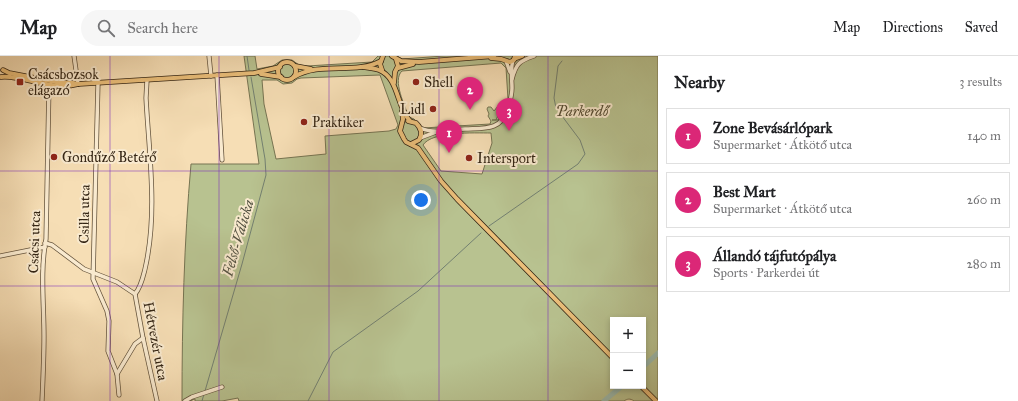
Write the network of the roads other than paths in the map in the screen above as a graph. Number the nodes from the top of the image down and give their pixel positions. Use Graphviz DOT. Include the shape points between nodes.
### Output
graph roads {
  1 [pos="74,56"];
  2 [pos="209,56"];
  3 [pos="494,56"];
  4 [pos="522,56"];
  5 [pos="534,56"];
  6 [pos="394,57"];
  7 [pos="383,58"];
  8 [pos="484,58"];
  9 [pos="504,59"];
  10 [pos="514,59"];
  11 [pos="419,62"];
  12 [pos="0,66"];
  13 [pos="295,66"];
  14 [pos="361,66"];
  15 [pos="280,67"];
  16 [pos="398,68"];
  17 [pos="3,70"];
  18 [pos="314,70"];
  19 [pos="395,72"];
  20 [pos="254,73"];
  21 [pos="384,73"];
  22 [pos="511,75"];
  23 [pos="211,76"];
  24 [pos="217,76"];
  25 [pos="281,77"];
  26 [pos="294,77"];
  27 [pos="1,78"];
  28 [pos="147,80"];
  29 [pos="511,82"];
  30 [pos="98,83"];
  31 [pos="78,84"];
  32 [pos="49,85"];
  33 [pos="394,85"];
  34 [pos="402,111"];
  35 [pos="410,121"];
  36 [pos="402,124"];
  37 [pos="420,128"];
  38 [pos="441,131"];
  39 [pos="420,139"];
  40 [pos="411,144"];
  41 [pos="422,153"];
  42 [pos="222,160"];
  43 [pos="45,245"];
  44 [pos="0,256"];
  45 [pos="94,273"];
  46 [pos="135,294"];
  47 [pos="143,338"];
  48 [pos="610,355"];
  49 [pos="117,374"];
  50 [pos="222,387"];
  51 [pos="643,389"];
  52 [pos="119,395"];
  53 [pos="42,401"];
  54 [pos="157,401"];
  55 [pos="185,401"];
  56 [pos="656,401"];
  1 -- 31 [label="street"];
  2 -- 23 [label="street"];
  3 -- 8 [label="main road"];
  4 -- 10 [label="main road"];
  5 -- 29 [label="street" via="519,63"];
  6 -- 11 [label="main road" via="401,61"];
  6 -- 16 [label="main road"];
  7 -- 14 [label="main road"];
  7 -- 21 [label="main road" via="380,66"];
  8 -- 9 [label="main road"];
  8 -- 11 [label="main road"];
  9 -- 10 [label="main road" via="510,62"];
  9 -- 22 [label="street"];
  10 -- 22 [label="street"];
  11 -- 16 [label="main road"];
  12 -- 17 [label="main road"];
  13 -- 15 [label="main road" via="286,63"];
  13 -- 18 [label="main road"];
  13 -- 26 [label="main road"];
  14 -- 18 [label="main road"];
  14 -- 21 [label="main road"];
  15 -- 20 [label="main road"];
  15 -- 25 [label="main road"];
  16 -- 19 [label="main road"];
  17 -- 27 [label="main road"];
  17 -- 31 [label="main road" via="56,82"];
  18 -- 26 [label="main road"];
  19 -- 21 [label="main road"];
  19 -- 33 [label="main road"];
  20 -- 24 [label="main road"];
  20 -- 25 [label="main road"];
  21 -- 33 [label="main road"];
  22 -- 29 [label="street"];
  23 -- 24 [label="main road"];
  23 -- 28 [label="main road"];
  24 -- 42 [label="street"];
  25 -- 26 [label="main road" via="287,80"];
  27 -- 32 [label="main road" via="12,77"];
  28 -- 30 [label="main road"];
  28 -- 46 [label="street" via="152,218 148,258 140,288"];
  29 -- 38 [label="street" via="511,98 500,123 494,126"];
  30 -- 31 [label="main road"];
  30 -- 45 [label="street, Csilla utca"];
  31 -- 32 [label="main road"];
  32 -- 43 [label="street, Csácsi utca"];
  33 -- 34 [label="main road"];
  34 -- 35 [label="main road"];
  34 -- 36 [label="main road"];
  35 -- 36 [label="main road"];
  35 -- 37 [label="main road" via="415,122"];
  36 -- 40 [label="main road" via="402,136"];
  37 -- 38 [label="street"];
  37 -- 39 [label="main road"];
  38 -- 39 [label="street"];
  39 -- 40 [label="main road"];
  39 -- 41 [label="main road"];
  40 -- 41 [label="main road"];
  41 -- 48 [label="main road" via="457,199"];
  43 -- 44 [label="street"];
  43 -- 45 [label="street, Hétvezér utca" via="52,244 84,269"];
  43 -- 53 [label="street, Csácsi utca"];
  45 -- 46 [label="street, Hétvezér utca" via="117,282"];
  45 -- 49 [label="street, Csilla utca" via="95,284 108,316 108,351"];
  46 -- 47 [label="street, Hétvezér utca"];
  47 -- 49 [label="street" via="136,344"];
  47 -- 54 [label="street, Hétvezér utca"];
  49 -- 52 [label="street, Csilla utca"];
  50 -- 55 [label="street"];
  51 -- 56 [label="main road"];
}
